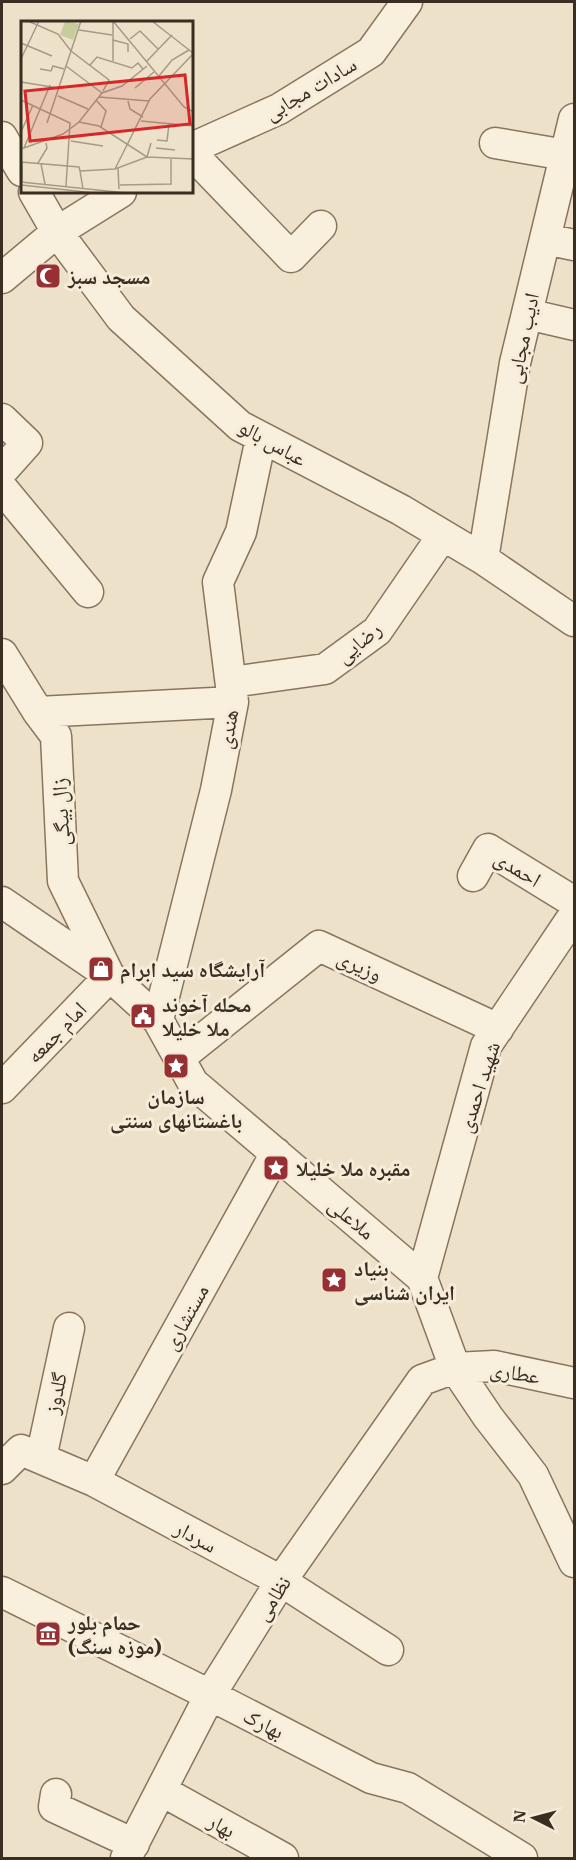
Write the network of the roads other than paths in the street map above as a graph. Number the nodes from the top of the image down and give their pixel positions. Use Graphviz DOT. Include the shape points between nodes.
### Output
graph roads {
  1 [pos="407,2"];
  2 [pos="574,119"];
  3 [pos="2,137"];
  4 [pos="495,143"];
  5 [pos="194,147"];
  6 [pos="566,155"];
  7 [pos="194,156"];
  8 [pos="21,169"];
  9 [pos="35,194"];
  10 [pos="118,194"];
  11 [pos="321,226"];
  12 [pos="57,232"];
  13 [pos="545,238"];
  14 [pos="574,245"];
  15 [pos="2,278"];
  16 [pos="527,314"];
  17 [pos="574,325"];
  18 [pos="2,419"];
  19 [pos="261,438"];
  20 [pos="2,471"];
  21 [pos="2,488"];
  22 [pos="443,535"];
  23 [pos="483,559"];
  24 [pos="88,592"];
  25 [pos="574,621"];
  26 [pos="2,654"];
  27 [pos="232,692"];
  28 [pos="38,712"];
  29 [pos="472,876"];
  30 [pos="2,902"];
  31 [pos="574,902"];
  32 [pos="574,915"];
  33 [pos="110,976"];
  34 [pos="158,1020"];
  35 [pos="498,1029"];
  36 [pos="179,1058"];
  37 [pos="2,1088"];
  38 [pos="276,1153"];
  39 [pos="422,1278"];
  40 [pos="69,1328"];
  41 [pos="455,1368"];
  42 [pos="574,1383"];
  43 [pos="41,1458"];
  44 [pos="2,1469"];
  45 [pos="94,1481"];
  46 [pos="574,1562"];
  47 [pos="281,1581"];
  48 [pos="2,1592"];
  49 [pos="388,1650"];
  50 [pos="210,1695"];
  51 [pos="162,1791"];
  52 [pos="56,1794"];
  53 [pos="130,1851"];
  54 [pos="283,1858"];
  55 [pos="522,1858"];
  1 -- 5 [label="street, سادات مجابی" via="371,52 279,109"];
  2 -- 6 [label="street, ادیب مجابی"];
  3 -- 8 [label="street"];
  4 -- 6 [label="street"];
  6 -- 13 [label="street, ادیب مجابی"];
  7 -- 11 [label="street" via="291,257"];
  9 -- 12 [label="street, عباس بالو"];
  10 -- 12 [label="street"];
  12 -- 15 [label="street"];
  12 -- 19 [label="street, عباس بالو" via="121,318 240,426"];
  13 -- 14 [label="street"];
  13 -- 16 [label="street, ادیب مجابی"];
  16 -- 17 [label="street"];
  16 -- 23 [label="street, ادیب مجابی" via="515,363"];
  18 -- 20 [label="street" via="27,443"];
  19 -- 22 [label="street, عباس بالو"];
  19 -- 27 [label="street, هندی" via="241,532 219,582"];
  21 -- 24 [label="street"];
  22 -- 23 [label="street, عباس بالو"];
  22 -- 27 [label="street, رضایی" via="377,631 326,669"];
  23 -- 25 [label="street, عباس بالو"];
  26 -- 28 [label="street, زال بیگی"];
  27 -- 28 [label="street, رضایی"];
  27 -- 34 [label="street, هندی" via="216,790"];
  28 -- 33 [label="street, زال بیگی" via="56,736 63,881"];
  29 -- 31 [label="street, احمدی" via="488,849"];
  30 -- 33 [label="street"];
  32 -- 35 [label="street, شهید احمدی"];
  33 -- 34 [label="street, ملاعلی"];
  33 -- 37 [label="street, امام جمعه"];
  34 -- 36 [label="street, ملاعلی"];
  35 -- 36 [label="street, وزیری" via="319,946"];
  35 -- 39 [label="street, شهید احمدی" via="486,1046"];
  36 -- 38 [label="street, ملاعلی" via="193,1083"];
  38 -- 39 [label="street, ملاعلی"];
  38 -- 45 [label="street, مستشاری"];
  39 -- 41 [label="street, ملاعلی"];
  40 -- 43 [label="street, گلدوز"];
  41 -- 42 [label="street, عطاری" via="494,1366"];
  41 -- 46 [label="street, ملاعلی" via="533,1475"];
  41 -- 47 [label="street, نظامی" via="422,1380"];
  43 -- 44 [label="street, سردار" via="21,1450"];
  43 -- 45 [label="street, سردار"];
  45 -- 47 [label="street, سردار"];
  47 -- 49 [label="street, سردار"];
  47 -- 50 [label="street, نظامی"];
  48 -- 50 [label="street, بهارک"];
  50 -- 51 [label="street, نظامی"];
  50 -- 55 [label="street, بهارک" via="371,1778 408,1788"];
  51 -- 53 [label="street, نظامی"];
  51 -- 54 [label="street, بهار"];
  52 -- 53 [label="street" via="54,1807"];
}
